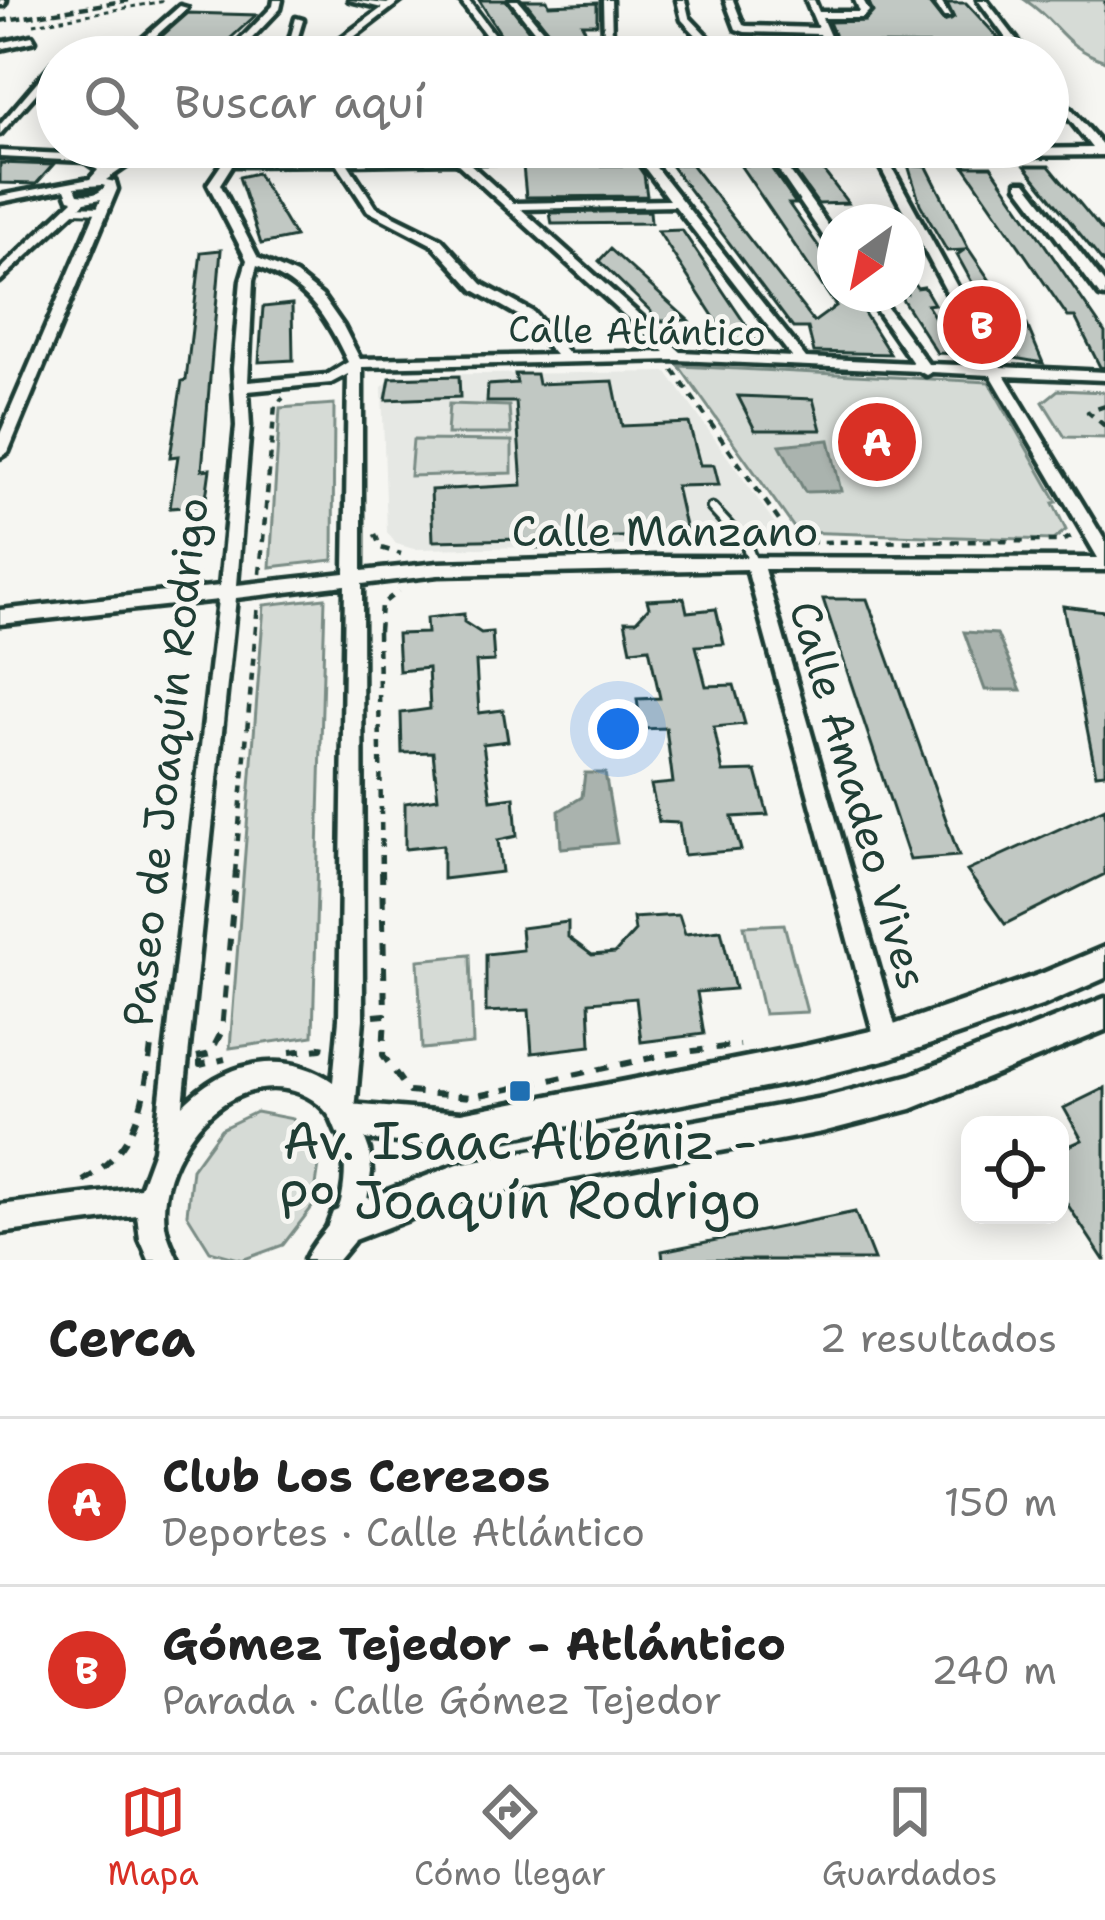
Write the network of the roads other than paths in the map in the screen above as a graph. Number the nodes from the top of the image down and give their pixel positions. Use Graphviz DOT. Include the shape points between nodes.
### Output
graph roads {
  1 [pos="278,0"];
  2 [pos="353,0"];
  3 [pos="464,0"];
  4 [pos="514,0"];
  5 [pos="607,0"];
  6 [pos="682,0"];
  7 [pos="729,0"];
  8 [pos="809,0"];
  9 [pos="859,0"];
  10 [pos="936,0"];
  11 [pos="982,0"];
  12 [pos="394,4"];
  13 [pos="183,8"];
  14 [pos="816,15"];
  15 [pos="947,15"];
  16 [pos="299,20"];
  17 [pos="823,32"];
  18 [pos="151,36"];
  19 [pos="250,36"];
  20 [pos="294,36"];
  21 [pos="351,36"];
  22 [pos="490,36"];
  23 [pos="543,36"];
  24 [pos="608,36"];
  25 [pos="702,36"];
  26 [pos="825,36"];
  27 [pos="1009,36"];
  28 [pos="32,39"];
  29 [pos="0,46"];
  30 [pos="36,89"];
  31 [pos="1069,111"];
  32 [pos="0,131"];
  33 [pos="1069,152"];
  34 [pos="1103,152"];
  35 [pos="0,154"];
  36 [pos="36,156"];
  37 [pos="103,168"];
  38 [pos="123,168"];
  39 [pos="221,168"];
  40 [pos="345,168"];
  41 [pos="468,168"];
  42 [pos="649,168"];
  43 [pos="782,168"];
  44 [pos="886,168"];
  45 [pos="104,183"];
  46 [pos="1022,184"];
  47 [pos="74,198"];
  48 [pos="0,203"];
  49 [pos="675,203"];
  50 [pos="511,206"];
  51 [pos="102,210"];
  52 [pos="817,218"];
  53 [pos="253,260"];
  54 [pos="1098,276"];
  55 [pos="0,277"];
  56 [pos="1105,293"];
  57 [pos="884,312"];
  58 [pos="676,356"];
  59 [pos="565,358"];
  60 [pos="355,363"];
  61 [pos="804,364"];
  62 [pos="926,371"];
  63 [pos="998,374"];
  64 [pos="1105,376"];
  65 [pos="244,386"];
  66 [pos="0,452"];
  67 [pos="712,508"];
  68 [pos="1105,555"];
  69 [pos="1105,565"];
  70 [pos="755,567"];
  71 [pos="357,575"];
  72 [pos="226,592"];
  73 [pos="0,617"];
  74 [pos="1105,962"];
  75 [pos="1105,1014"];
  76 [pos="888,1043"];
  77 [pos="346,1116"];
  78 [pos="166,1147"];
  79 [pos="149,1199"];
  80 [pos="0,1220"];
  81 [pos="344,1239"];
  82 [pos="156,1254"];
  83 [pos="319,1260"];
  1 -- 19 [label="street"];
  2 -- 12 [label="street"];
  3 -- 22 [label="street"];
  4 -- 23 [label="street"];
  5 -- 24 [label="street"];
  6 -- 25 [label="street" via="685,18"];
  7 -- 17 [label="street" via="739,27"];
  8 -- 14 [label="street"];
  9 -- 14 [label="street" via="862,15"];
  10 -- 15 [label="street"];
  11 -- 27 [label="street"];
  12 -- 21 [label="street"];
  13 -- 18 [label="street"];
  14 -- 17 [label="street"];
  16 -- 20 [label="street"];
  17 -- 26 [label="street"];
  28 -- 29 [label="street"];
  30 -- 32 [label="street"];
  31 -- 34 [label="street"];
  33 -- 34 [label="street"];
  35 -- 36 [label="street"];
  37 -- 45 [label="street"];
  38 -- 45 [label="street"];
  39 -- 53 [label="street" via="214,184"];
  40 -- 59 [label="street" via="372,209 436,242 478,287 528,314"];
  41 -- 50 [label="street"];
  42 -- 49 [label="street"];
  43 -- 52 [label="street"];
  44 -- 63 [label="street"];
  45 -- 47 [label="street"];
  45 -- 51 [label="street"];
  46 -- 54 [label="street"];
  47 -- 48 [label="street"];
  47 -- 51 [label="lane"];
  47 -- 55 [label="street"];
  49 -- 50 [label="street"];
  49 -- 61 [label="street"];
  50 -- 58 [label="street"];
  51 -- 66 [label="street"];
  53 -- 60 [label="street" via="293,275 320,297"];
  53 -- 65 [label="street, Paseo de Joaquín Rodrigo"];
  54 -- 56 [label="street"];
  57 -- 62 [label="street"];
  58 -- 59 [label="street, Calle Atlántico"];
  58 -- 61 [label="street, Calle Atlántico"];
  59 -- 60 [label="street, Calle Atlántico"];
  60 -- 65 [label="street, Calle Atlántico" via="331,379"];
  60 -- 71 [label="street"];
  61 -- 62 [label="street, Calle Atlántico"];
  62 -- 63 [label="street, Calle Atlántico"];
  63 -- 64 [label="street, Calle Atlántico"];
  63 -- 68 [label="street"];
  65 -- 72 [label="street, Paseo de Joaquín Rodrigo"];
  67 -- 70 [label="lane"];
  69 -- 70 [label="street, Calle Manzano"];
  70 -- 71 [label="street, Calle Manzano"];
  70 -- 76 [label="street, Calle Amadeo Vives"];
  71 -- 72 [label="street, Calle Manzano"];
  71 -- 77 [label="street"];
  72 -- 73 [label="street, Calle Manzano"];
  72 -- 78 [label="street, Paseo de Joaquín Rodrigo"];
  74 -- 76 [label="street"];
  75 -- 81 [label="street" via="911,1092 458,1182"];
  76 -- 77 [label="street" via="460,1130"];
  77 -- 78 [label="street" via="314,1083 262,1074 196,1107"];
  77 -- 81 [label="street" via="359,1170"];
  78 -- 79 [label="street"];
  79 -- 80 [label="street"];
  79 -- 82 [label="street"];
  81 -- 83 [label="street"];
}
